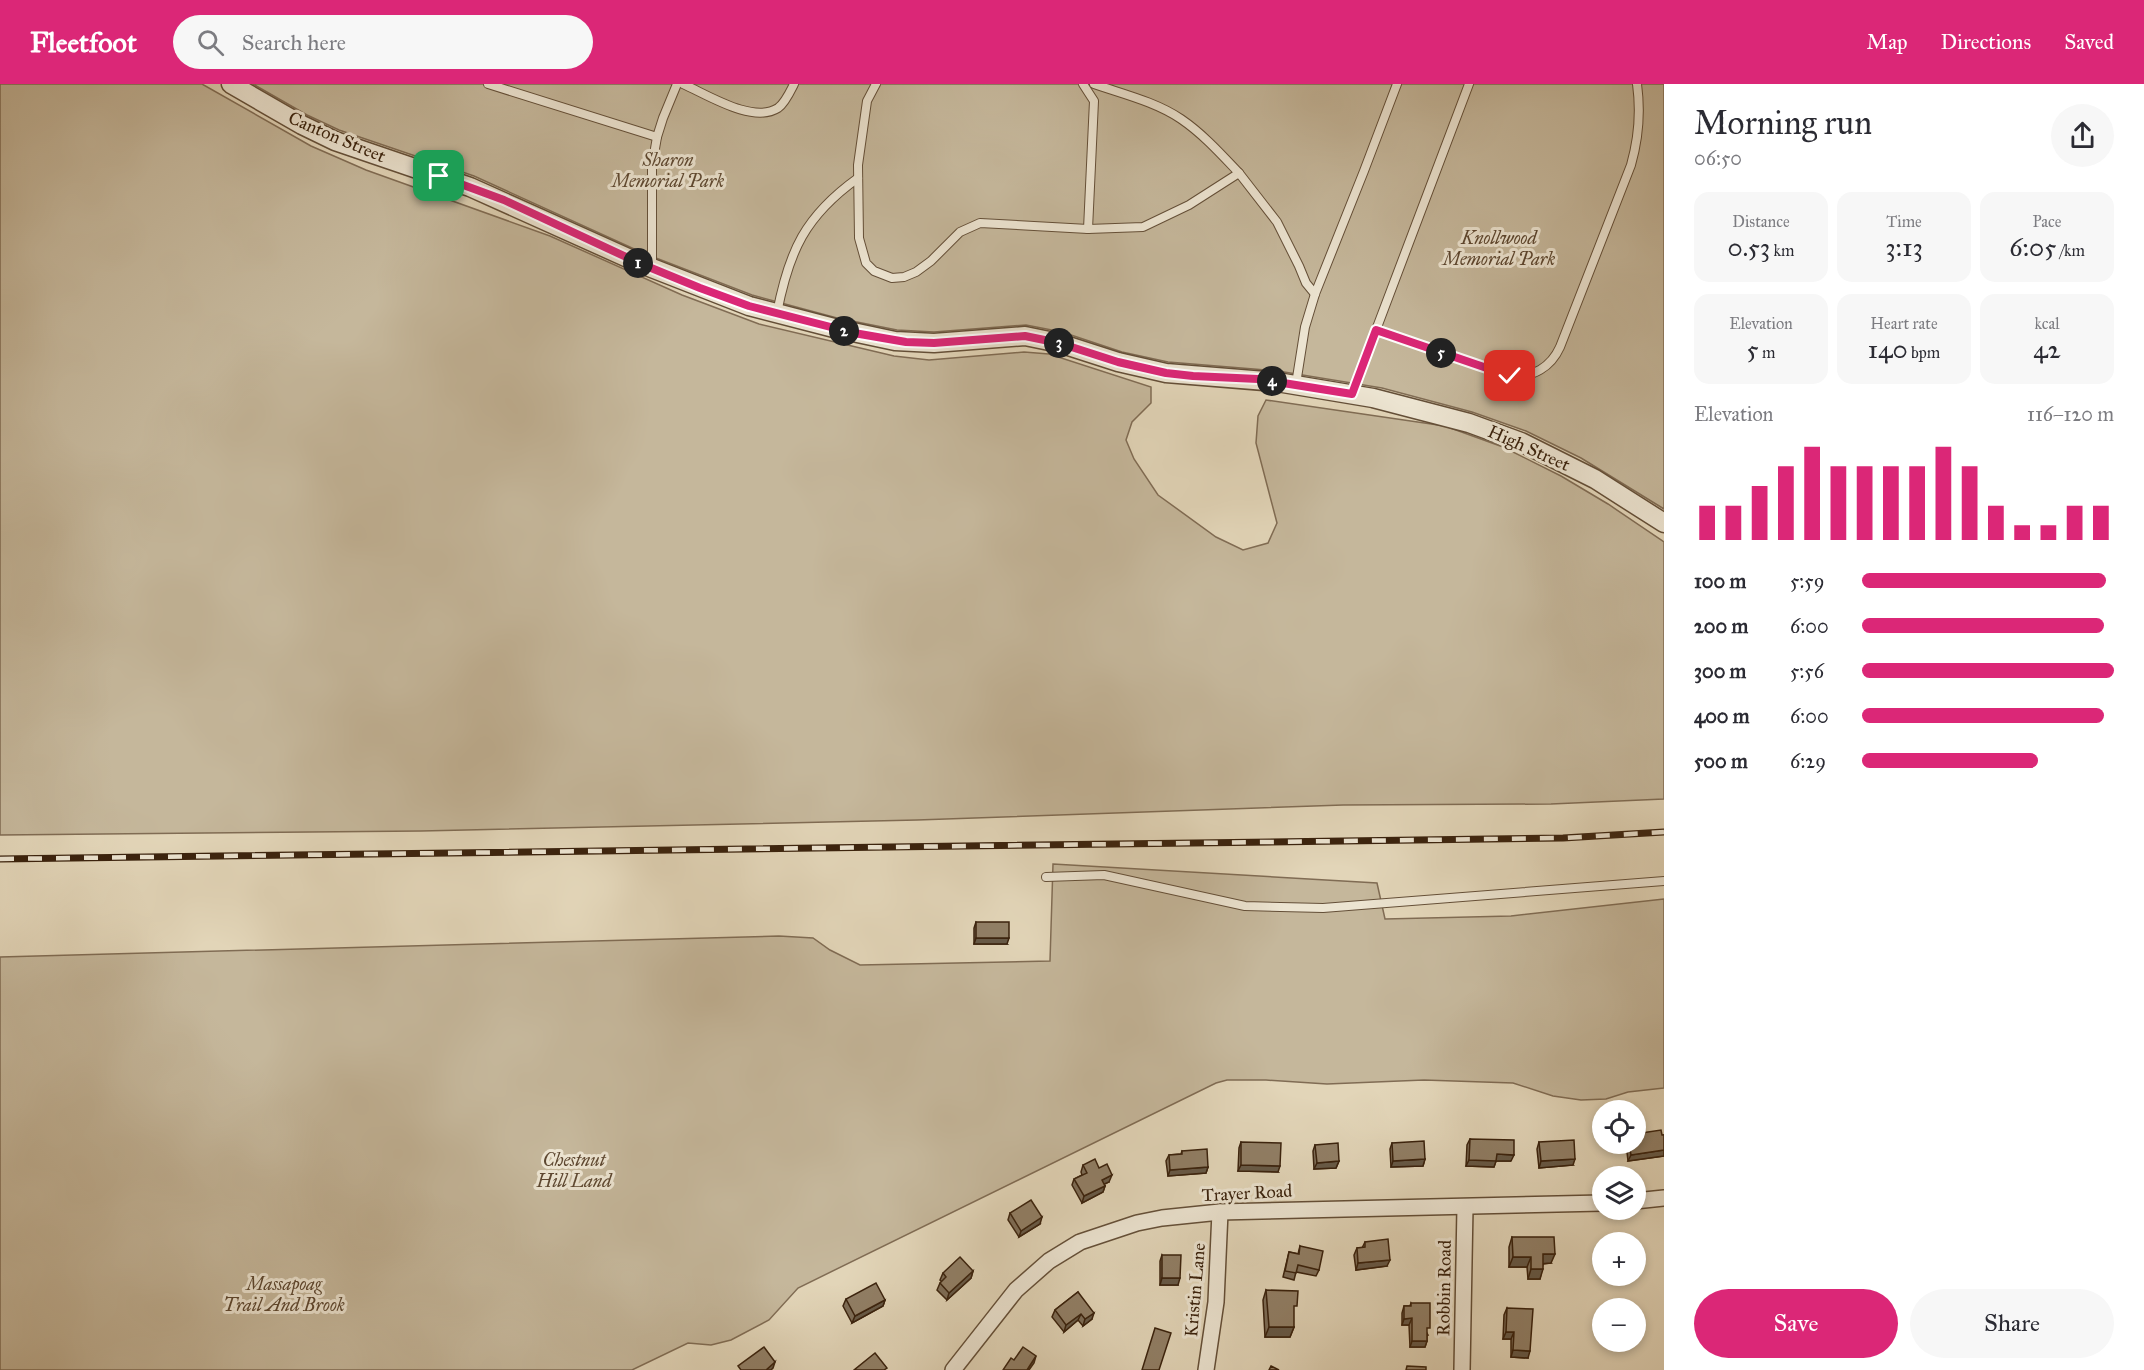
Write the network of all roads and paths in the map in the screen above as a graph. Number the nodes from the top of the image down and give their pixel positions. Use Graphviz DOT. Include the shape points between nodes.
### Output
graph roads {
  1 [pos="488,84"];
  2 [pos="677,84"];
  3 [pos="684,84"];
  4 [pos="794,84"];
  5 [pos="876,84"];
  6 [pos="1083,84"];
  7 [pos="1094,84"];
  8 [pos="1396,84"];
  9 [pos="1469,84"];
  10 [pos="1637,84"];
  11 [pos="240,87"];
  12 [pos="657,137"];
  13 [pos="1239,173"];
  14 [pos="858,178"];
  15 [pos="1088,229"];
  16 [pos="652,268"];
  17 [pos="1315,294"];
  18 [pos="777,314"];
  19 [pos="1376,330"];
  20 [pos="1296,384"];
  21 [pos="1352,394"];
  22 [pos="1382,400"];
  23 [pos="1664,523"];
  24 [pos="1046,877"];
  25 [pos="1664,881"];
  26 [pos="1664,1198"];
  27 [pos="1646,1200"];
  28 [pos="1592,1203"];
  29 [pos="1465,1207"];
  30 [pos="1221,1212"];
  31 [pos="953,1370"];
  32 [pos="1206,1370"];
  33 [pos="1462,1370"];
  1 -- 12 [label="lane"];
  2 -- 12 [label="lane"];
  3 -- 4 [label="lane" via="742,111 762,113 778,107"];
  5 -- 14 [label="lane" via="867,101"];
  6 -- 15 [label="lane" via="1094,101"];
  7 -- 13 [label="lane" via="1143,100 1180,118"];
  8 -- 17 [label="lane"];
  9 -- 19 [label="lane"];
  10 -- 19 [label="lane" via="1639,124 1630,165 1560,347 1550,363 1530,375 1506,375"];
  11 -- 16 [label="street, Canton Street" via="335,141 471,187"];
  12 -- 16 [label="lane" via="652,166"];
  13 -- 15 [label="lane" via="1189,205 1143,227"];
  13 -- 17 [label="lane" via="1277,222"];
  14 -- 15 [label="lane" via="861,251 874,271 892,278 916,272 960,232 980,223"];
  14 -- 18 [label="lane" via="832,198 803,233 784,275"];
  16 -- 18 [label="street, Canton Street"];
  17 -- 20 [label="lane"];
  18 -- 20 [label="street, Canton Street" via="906,342 1025,336 1166,373"];
  19 -- 21 [label="lane"];
  20 -- 21 [label="street, Canton Street"];
  21 -- 22 [label="street, Canton Street"];
  22 -- 23 [label="street, High Street" via="1469,423 1528,444 1596,479"];
  24 -- 25 [label="lane" via="1104,875 1245,906 1323,908"];
  26 -- 27 [label="street"];
  28 -- 29 [label="street, Trayer Road"];
  29 -- 30 [label="street, Trayer Road"];
  29 -- 33 [label="street, Robbin Road"];
  30 -- 31 [label="street, Trayer Road" via="1137,1223 1080,1242 1049,1261 1016,1290"];
  30 -- 32 [label="street, Kristin Lane" via="1216,1302"];
}
